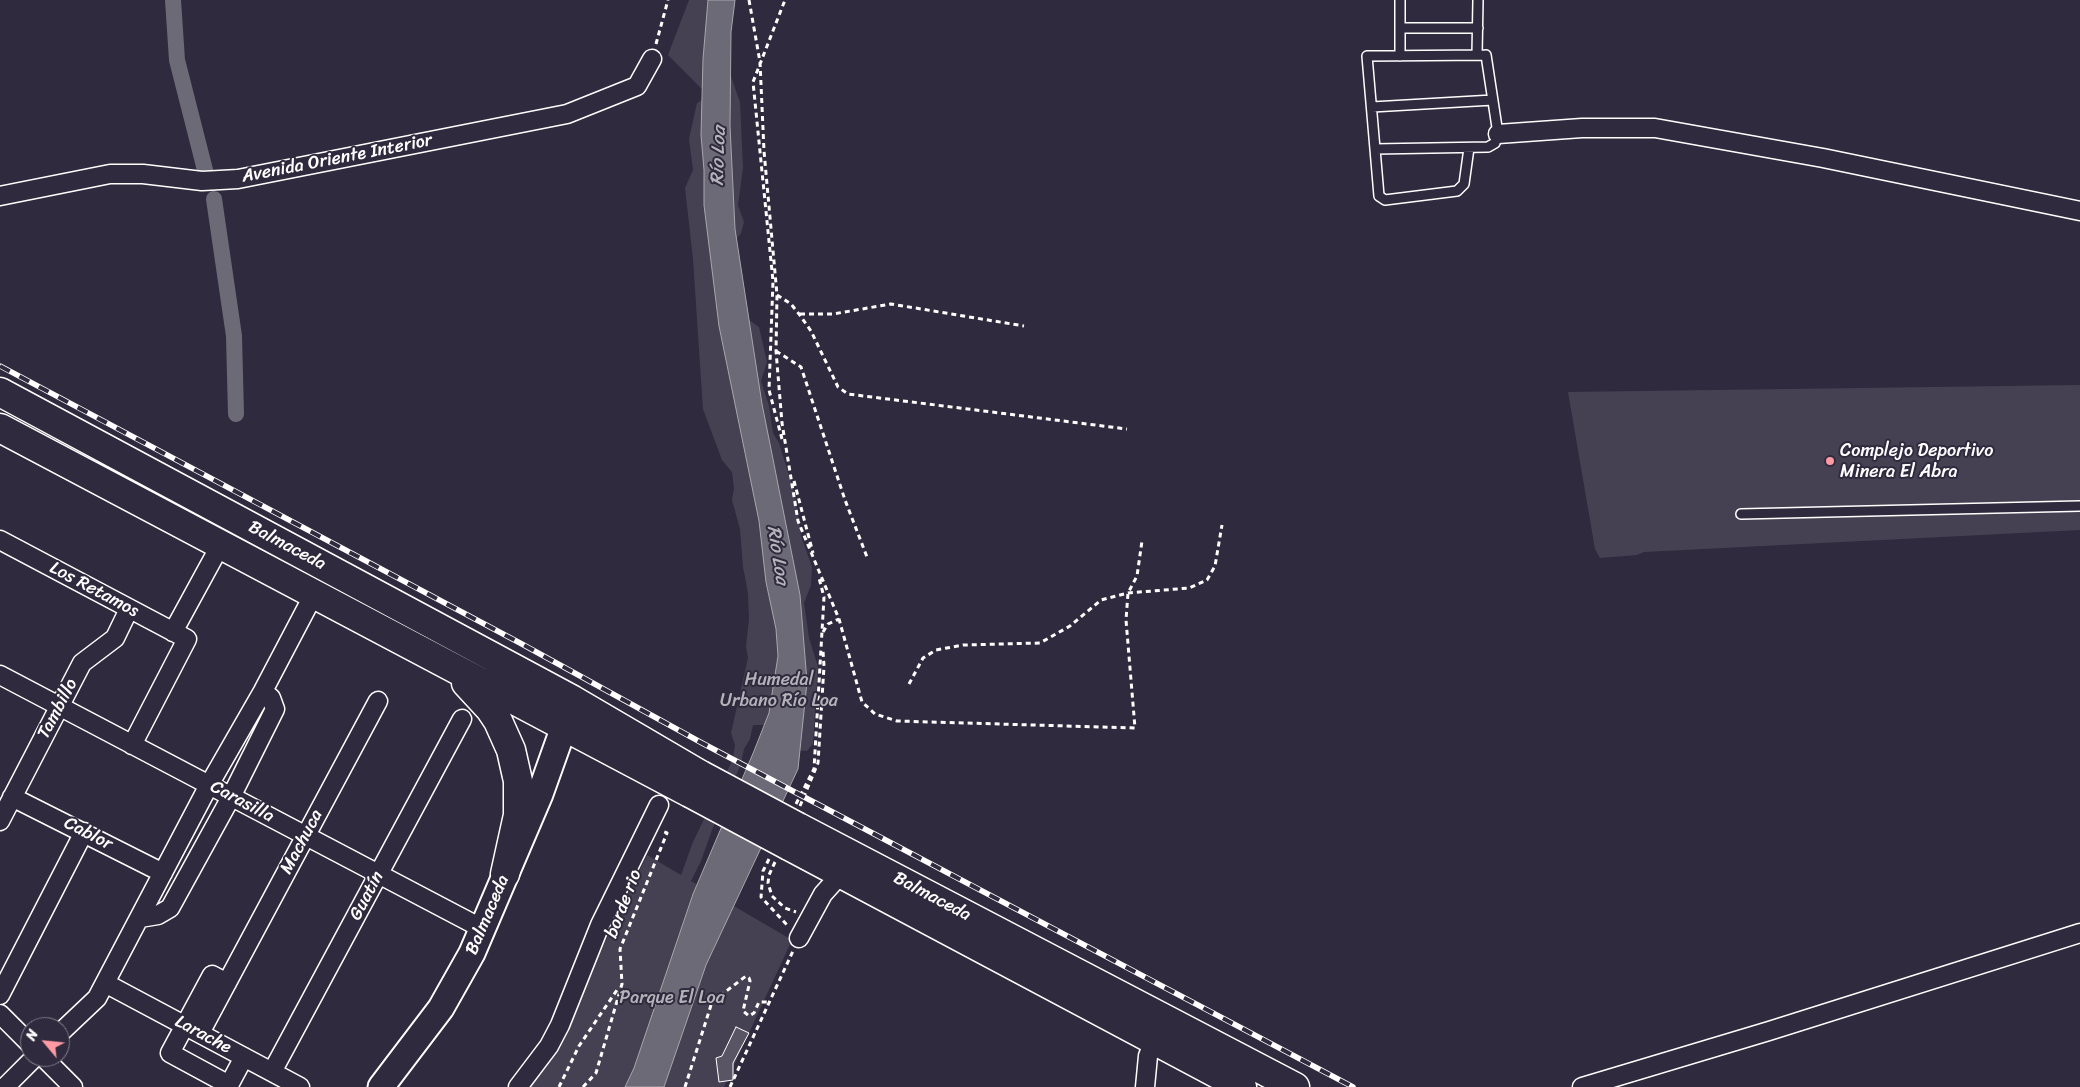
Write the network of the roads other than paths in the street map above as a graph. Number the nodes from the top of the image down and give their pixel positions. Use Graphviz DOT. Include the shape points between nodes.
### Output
graph roads {
  1 [pos="1400,0"];
  2 [pos="1478,0"];
  3 [pos="1400,28"];
  4 [pos="1478,28"];
  5 [pos="1477,55"];
  6 [pos="1400,56"];
  7 [pos="652,59"];
  8 [pos="1493,100"];
  9 [pos="1372,107"];
  10 [pos="1498,134"];
  11 [pos="1469,148"];
  12 [pos="1375,149"];
  13 [pos="0,196"];
  14 [pos="2080,211"];
  15 [pos="0,392"];
  16 [pos="0,428"];
  17 [pos="2080,506"];
  18 [pos="1742,514"];
  19 [pos="0,540"];
  20 [pos="220,544"];
  21 [pos="314,594"];
  22 [pos="129,609"];
  23 [pos="180,635"];
  24 [pos="446,665"];
  25 [pos="0,675"];
  26 [pos="263,691"];
  27 [pos="573,700"];
  28 [pos="378,701"];
  29 [pos="59,706"];
  30 [pos="462,719"];
  31 [pos="565,726"];
  32 [pos="132,745"];
  33 [pos="695,784"];
  34 [pos="209,785"];
  35 [pos="231,796"];
  36 [pos="12,797"];
  37 [pos="659,805"];
  38 [pos="0,821"];
  39 [pos="84,832"];
  40 [pos="787,835"];
  41 [pos="306,836"];
  42 [pos="163,873"];
  43 [pos="379,874"];
  44 [pos="505,874"];
  45 [pos="841,874"];
  46 [pos="140,918"];
  47 [pos="483,929"];
  48 [pos="2080,933"];
  49 [pos="799,938"];
  50 [pos="106,983"];
  51 [pos="0,995"];
  52 [pos="0,1014"];
  53 [pos="70,1024"];
  54 [pos="193,1029"];
  55 [pos="20,1034"];
  56 [pos="1154,1041"];
  57 [pos="170,1053"];
  58 [pos="244,1057"];
  59 [pos="25,1067"];
  60 [pos="53,1067"];
  61 [pos="272,1072"];
  62 [pos="390,1084"];
  63 [pos="229,1086"];
  64 [pos="5,1087"];
  65 [pos="73,1087"];
  66 [pos="300,1087"];
  67 [pos="518,1087"];
  68 [pos="1145,1087"];
  69 [pos="1242,1087"];
  70 [pos="1296,1087"];
  71 [pos="1582,1087"];
  1 -- 3 [label="lane"];
  2 -- 4 [label="lane"];
  3 -- 4 [label="lane"];
  3 -- 6 [label="lane"];
  4 -- 5 [label="lane"];
  5 -- 6 [label="lane"];
  5 -- 8 [label="lane" via="1486,55"];
  6 -- 9 [label="lane" via="1367,56"];
  7 -- 13 [label="street, Avenida Oriente Interior" via="637,86 567,114 238,179 202,181 143,174 110,174"];
  8 -- 9 [label="lane"];
  8 -- 10 [label="lane"];
  9 -- 12 [label="lane"];
  10 -- 11 [label="lane" via="1495,143 1488,148"];
  10 -- 14 [label="street" via="1582,128 1655,128 1823,158"];
  11 -- 12 [label="lane"];
  11 -- 12 [label="lane" via="1464,184 1457,191 1385,200 1379,196"];
  15 -- 27 [label="main road, Balmaceda"];
  16 -- 20 [label="main road, Balmaceda"];
  17 -- 18 [label="lane"];
  19 -- 22 [label="street, Los Retamos"];
  20 -- 21 [label="main road, Balmaceda"];
  20 -- 23 [label="street"];
  21 -- 24 [label="main road, Balmaceda"];
  21 -- 26 [label="street"];
  22 -- 23 [label="street, Los Retamos"];
  22 -- 29 [label="street, Tambillo" via="114,638 82,663"];
  23 -- 32 [label="street"];
  24 -- 31 [label="main road, Balmaceda"];
  24 -- 44 [label="main road" via="490,709 511,750 518,781 518,815"];
  25 -- 29 [label="street, Carasilla"];
  26 -- 34 [label="street"];
  26 -- 35 [label="street" via="271,698 275,709"];
  27 -- 31 [label="main road, Balmaceda"];
  27 -- 33 [label="main road, Balmaceda"];
  28 -- 41 [label="street, Machuca"];
  29 -- 32 [label="street, Carasilla"];
  29 -- 36 [label="street, Tambillo"];
  30 -- 43 [label="street, Guatín"];
  31 -- 33 [label="main road, Balmaceda"];
  31 -- 44 [label="main road, Balmaceda"];
  32 -- 34 [label="street, Carasilla"];
  33 -- 40 [label="main road, Balmaceda, bridge"];
  34 -- 35 [label="street, Carasilla"];
  34 -- 42 [label="street"];
  35 -- 41 [label="street, Carasilla"];
  35 -- 46 [label="street" via="170,908 158,915"];
  36 -- 38 [label="street, Tambillo"];
  36 -- 39 [label="street, Cablor"];
  37 -- 67 [label="street" via="600,925 560,1024 549,1046"];
  39 -- 42 [label="street, Cablor"];
  39 -- 51 [label="street"];
  40 -- 45 [label="main road, Balmaceda"];
  40 -- 70 [label="main road, Balmaceda"];
  41 -- 43 [label="street, Carasilla"];
  41 -- 54 [label="street, Machuca" via="227,983"];
  42 -- 46 [label="street"];
  43 -- 47 [label="street, Carasilla"];
  43 -- 61 [label="street, Guatín"];
  44 -- 47 [label="main road, Balmaceda"];
  45 -- 49 [label="street" via="823,894"];
  45 -- 56 [label="main road, Balmaceda"];
  46 -- 50 [label="street"];
  47 -- 62 [label="main road, Balmaceda" via="441,1008"];
  48 -- 71 [label="street"];
  50 -- 53 [label="street" via="97,998"];
  50 -- 54 [label="street, Larache"];
  52 -- 55 [label="street"];
  54 -- 57 [label="street, Machuca"];
  54 -- 58 [label="street, Larache"];
  56 -- 68 [label="street" via="1148,1056"];
  56 -- 69 [label="main road, Balmaceda"];
  57 -- 63 [label="street, Larache"];
  58 -- 61 [label="street, Larache"];
  58 -- 63 [label="street"];
  59 -- 64 [label="street"];
  60 -- 65 [label="street"];
  61 -- 66 [label="street, Larache"];
}
